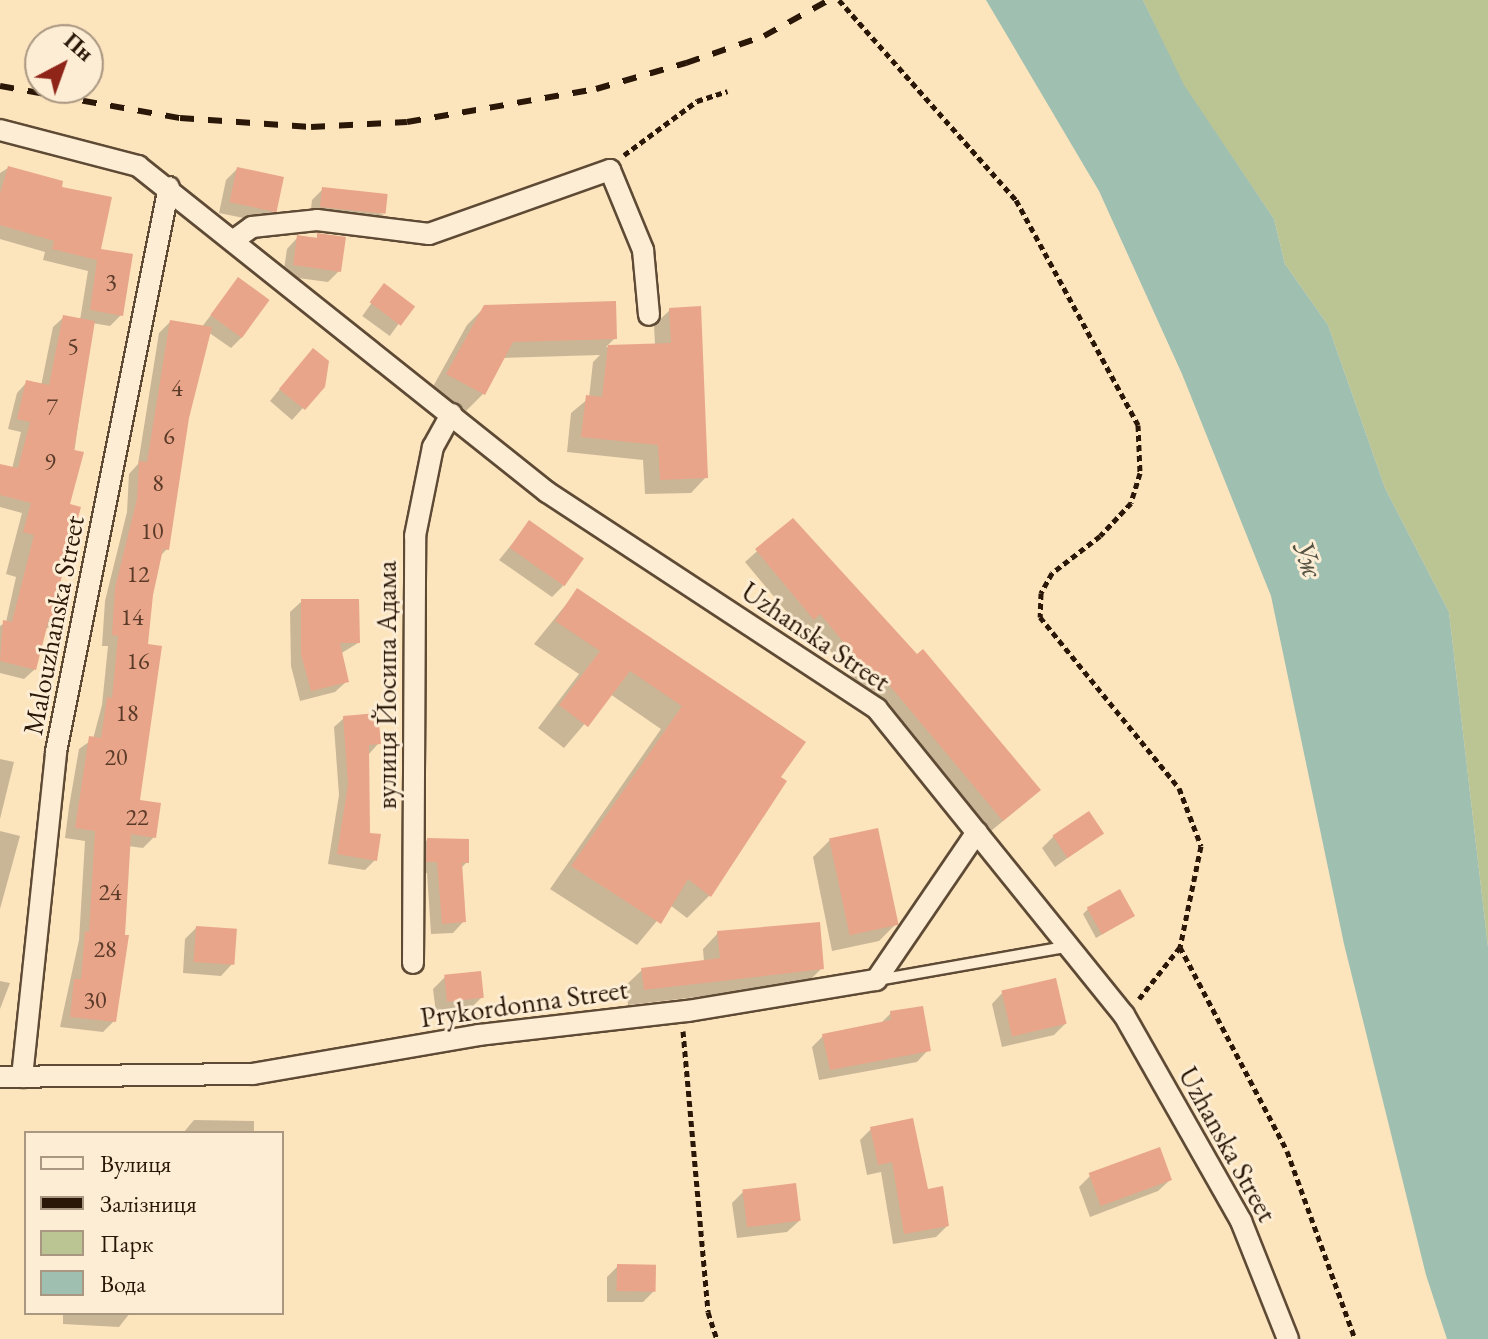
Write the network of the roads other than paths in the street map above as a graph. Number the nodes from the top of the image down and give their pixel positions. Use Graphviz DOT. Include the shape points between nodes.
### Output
graph roads {
  1 [pos="0,130"];
  2 [pos="169,187"];
  3 [pos="234,240"];
  4 [pos="649,315"];
  5 [pos="451,414"];
  6 [pos="977,832"];
  7 [pos="1070,946"];
  8 [pos="413,963"];
  9 [pos="876,980"];
  10 [pos="0,1077"];
  11 [pos="22,1077"];
  12 [pos="1288,1339"];
  1 -- 2 [label="street, Uzhanska Street" via="138,166"];
  2 -- 3 [label="street, Uzhanska Street"];
  2 -- 11 [label="street, Malouzhanska Street" via="56,752"];
  3 -- 4 [label="street" via="252,227 317,220 429,234 610,170 643,250"];
  3 -- 5 [label="street, Uzhanska Street"];
  5 -- 6 [label="street, Uzhanska Street" via="547,492 877,709"];
  5 -- 8 [label="street, вулиця Йосипа Адама" via="433,447 415,536"];
  6 -- 7 [label="street, Uzhanska Street"];
  6 -- 9 [label="street"];
  7 -- 9 [label="lane"];
  7 -- 12 [label="street, Uzhanska Street" via="1124,1015 1241,1221"];
  9 -- 11 [label="street, Prykordonna Street" via="688,1011 479,1035 253,1074"];
  10 -- 11 [label="street, Prykordonna Street"];
}
